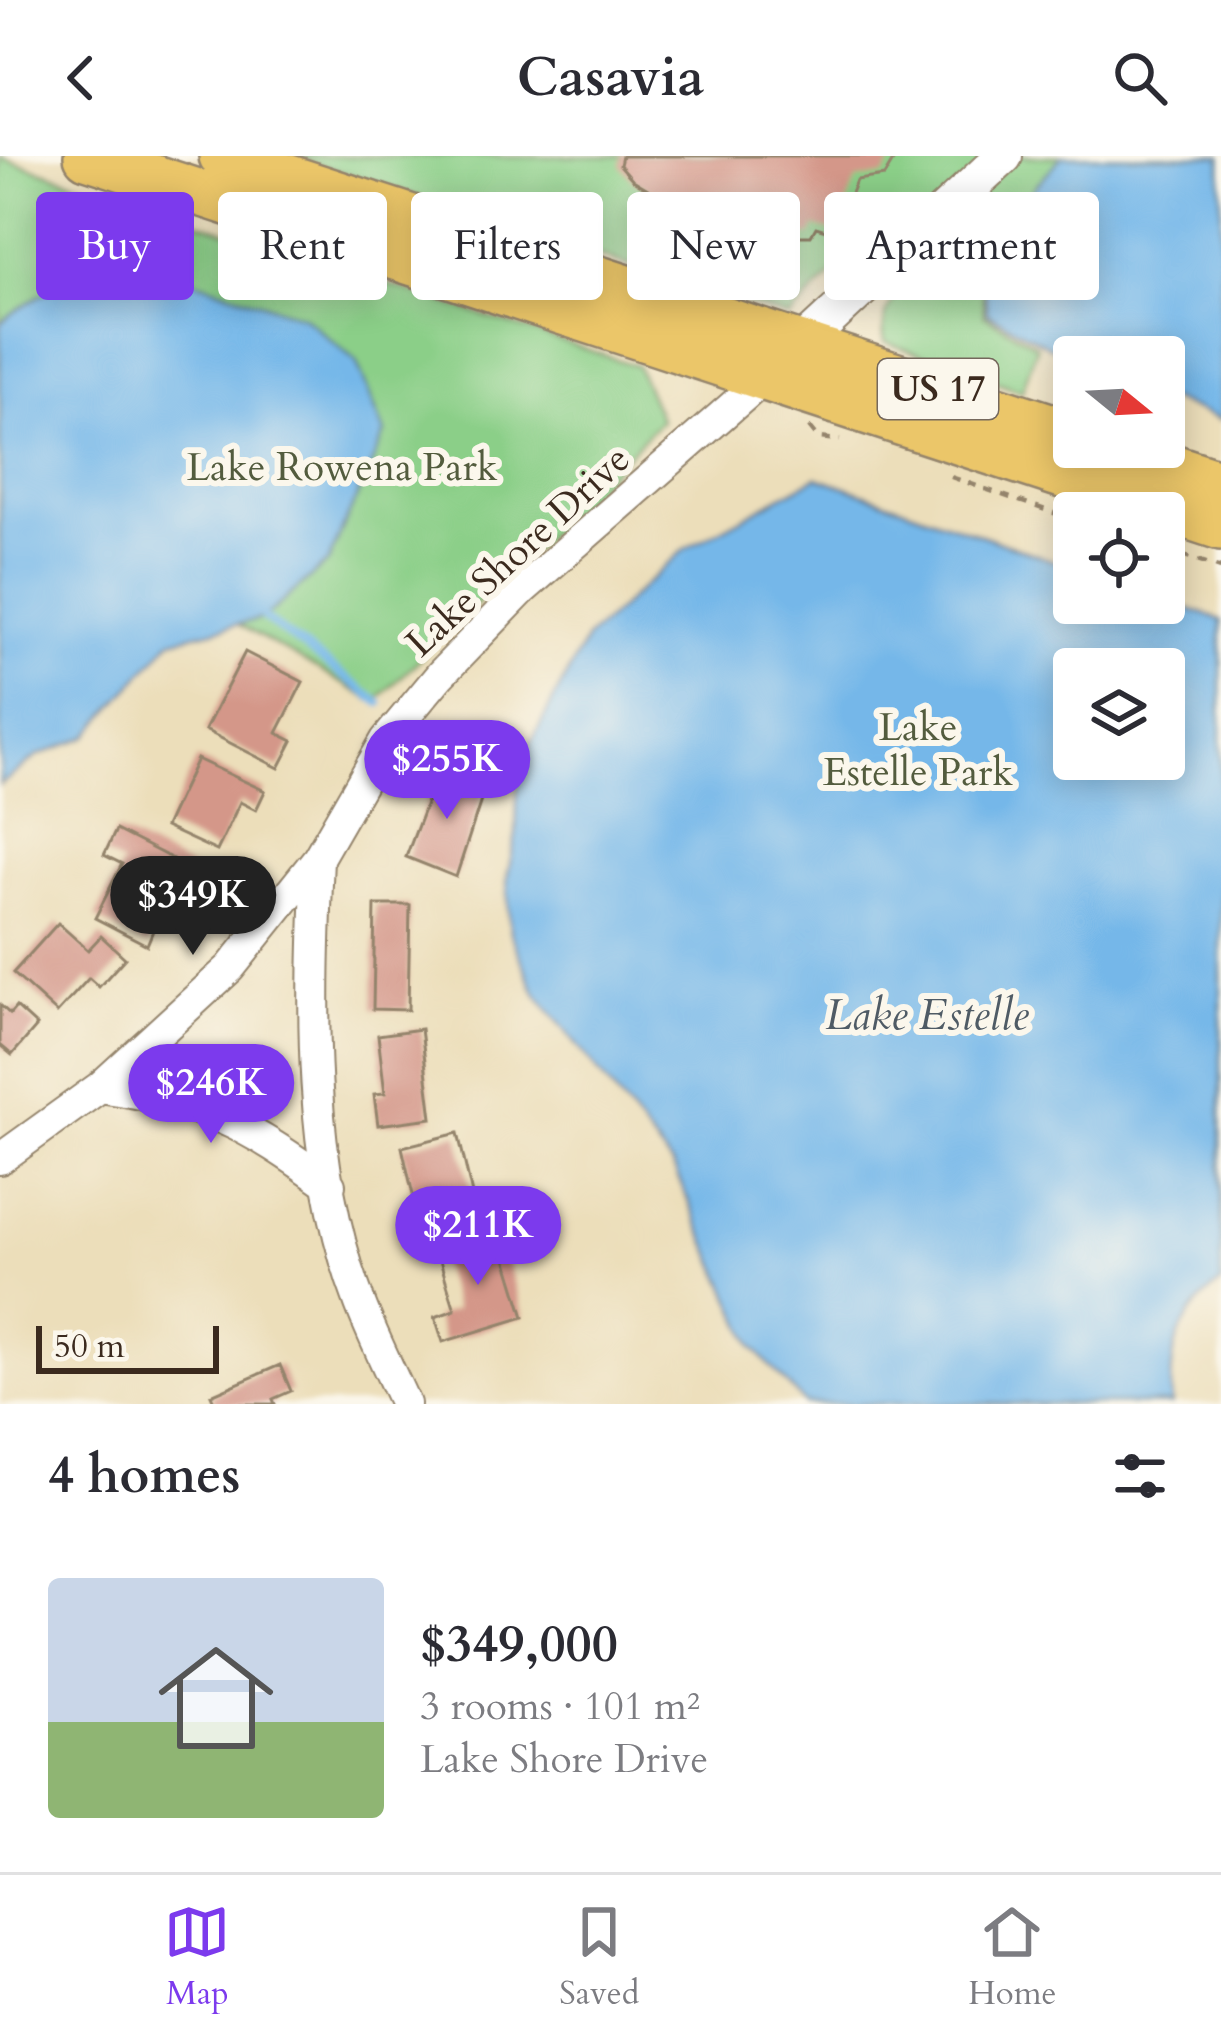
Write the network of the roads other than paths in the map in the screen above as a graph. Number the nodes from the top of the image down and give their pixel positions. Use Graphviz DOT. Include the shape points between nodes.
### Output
graph roads {
  1 [pos="87,156"];
  2 [pos="222,156"];
  3 [pos="1004,156"];
  4 [pos="802,344"];
  5 [pos="766,377"];
  6 [pos="1053,427"];
  7 [pos="1176,468"];
  8 [pos="1221,483"];
  9 [pos="1221,527"];
  10 [pos="318,858"];
  11 [pos="100,1088"];
  12 [pos="0,1159"];
  13 [pos="330,1185"];
  14 [pos="405,1404"];
  1 -- 5 [label="main road, US 17"];
  2 -- 4 [label="main road, US 17"];
  3 -- 4 [label="street"];
  4 -- 5 [label="street"];
  4 -- 6 [label="main road, US 17"];
  5 -- 9 [label="main road, US 17"];
  5 -- 10 [label="street, Lake Shore Drive" via="521,591 440,675 386,740"];
  7 -- 8 [label="main road"];
  10 -- 11 [label="street, Lake Shore Drive" via="230,968"];
  10 -- 13 [label="street" via="311,1012"];
  11 -- 12 [label="street, Lake Shore Drive"];
  11 -- 13 [label="street" via="226,1116"];
  13 -- 14 [label="street" via="358,1300"];
}
